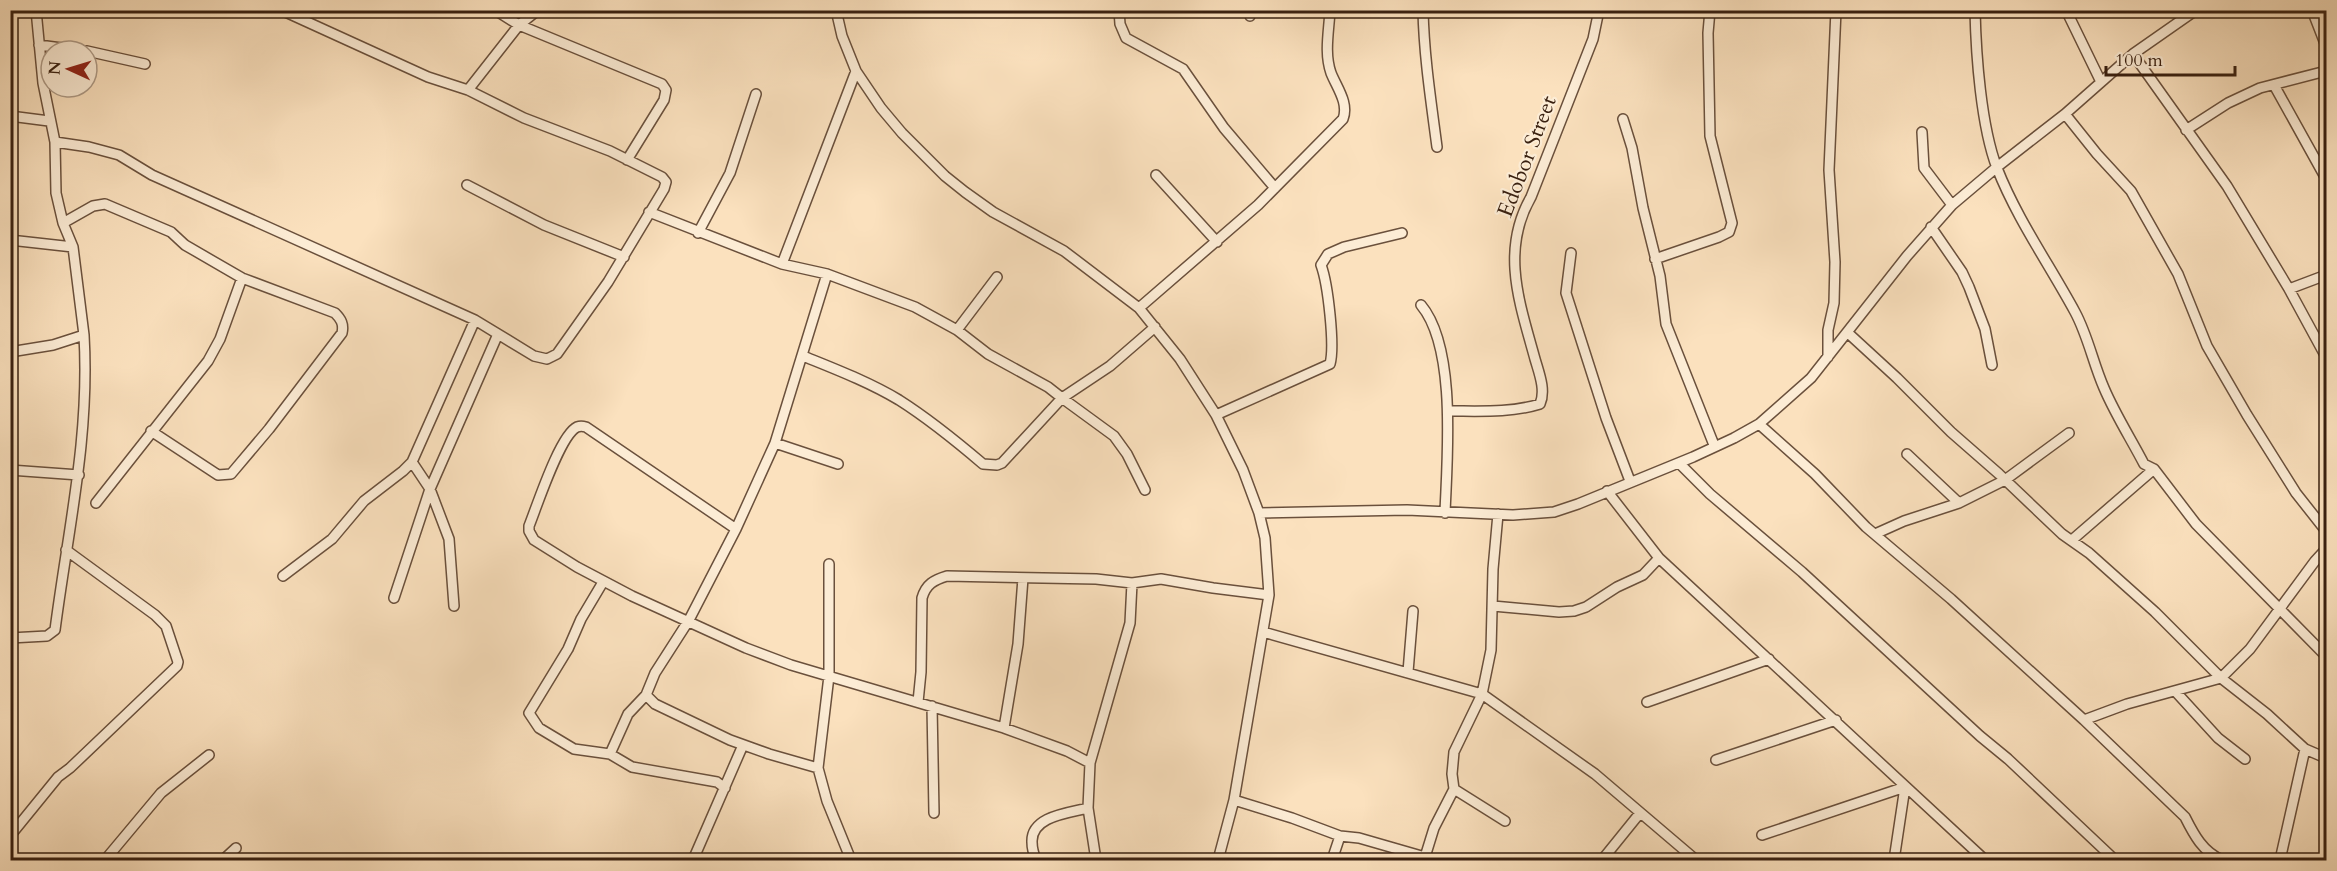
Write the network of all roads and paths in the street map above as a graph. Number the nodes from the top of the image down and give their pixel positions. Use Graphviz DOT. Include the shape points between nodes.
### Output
graph roads {
  1 [pos="36,10"];
  2 [pos="281,10"];
  3 [pos="495,10"];
  4 [pos="538,10"];
  5 [pos="836,10"];
  6 [pos="1119,10"];
  7 [pos="1330,10"];
  8 [pos="1423,10"];
  9 [pos="1599,10"];
  10 [pos="1710,10"];
  11 [pos="1836,10"];
  12 [pos="1974,10"];
  13 [pos="2066,10"];
  14 [pos="2196,10"];
  15 [pos="2312,10"];
  16 [pos="519,25"];
  17 [pos="39,45"];
  18 [pos="2326,46"];
  19 [pos="99,54"];
  20 [pos="2133,54"];
  21 [pos="145,64"];
  22 [pos="856,71"];
  23 [pos="2326,71"];
  24 [pos="2101,82"];
  25 [pos="2274,85"];
  26 [pos="468,90"];
  27 [pos="756,94"];
  28 [pos="46,99"];
  29 [pos="2065,114"];
  30 [pos="10,116"];
  31 [pos="1623,119"];
  32 [pos="49,121"];
  33 [pos="2186,130"];
  34 [pos="1922,132"];
  35 [pos="55,142"];
  36 [pos="1437,147"];
  37 [pos="627,160"];
  38 [pos="1997,167"];
  39 [pos="1156,175"];
  40 [pos="2324,175"];
  41 [pos="467,185"];
  42 [pos="1275,188"];
  43 [pos="1952,205"];
  44 [pos="649,213"];
  45 [pos="63,224"];
  46 [pos="1931,227"];
  47 [pos="698,233"];
  48 [pos="1402,233"];
  49 [pos="10,240"];
  50 [pos="1218,242"];
  51 [pos="73,247"];
  52 [pos="1571,253"];
  53 [pos="624,257"];
  54 [pos="1655,259"];
  55 [pos="782,264"];
  56 [pos="826,274"];
  57 [pos="2326,275"];
  58 [pos="998,277"];
  59 [pos="242,278"];
  60 [pos="2289,289"];
  61 [pos="1421,305"];
  62 [pos="1139,308"];
  63 [pos="476,320"];
  64 [pos="1155,327"];
  65 [pos="957,330"];
  66 [pos="1848,333"];
  67 [pos="498,334"];
  68 [pos="84,335"];
  69 [pos="10,352"];
  70 [pos="802,356"];
  71 [pos="1828,357"];
  72 [pos="2326,357"];
  73 [pos="1992,365"];
  74 [pos="1062,398"];
  75 [pos="1449,411"];
  76 [pos="1216,415"];
  77 [pos="1759,424"];
  78 [pos="151,431"];
  79 [pos="2068,433"];
  80 [pos="775,443"];
  81 [pos="1714,446"];
  82 [pos="1906,454"];
  83 [pos="412,462"];
  84 [pos="1679,463"];
  85 [pos="838,464"];
  86 [pos="2154,469"];
  87 [pos="10,470"];
  88 [pos="79,475"];
  89 [pos="2005,480"];
  90 [pos="1630,481"];
  91 [pos="430,489"];
  92 [pos="1145,490"];
  93 [pos="1606,491"];
  94 [pos="96,503"];
  95 [pos="1959,503"];
  96 [pos="1259,513"];
  97 [pos="1445,513"];
  98 [pos="1498,514"];
  99 [pos="736,529"];
  100 [pos="2326,531"];
  101 [pos="1875,534"];
  102 [pos="2072,540"];
  103 [pos="66,549"];
  104 [pos="2326,549"];
  105 [pos="1659,558"];
  106 [pos="829,564"];
  107 [pos="283,576"];
  108 [pos="1023,578"];
  109 [pos="603,582"];
  110 [pos="1132,583"];
  111 [pos="1269,595"];
  112 [pos="394,598"];
  113 [pos="454,606"];
  114 [pos="1493,606"];
  115 [pos="2280,608"];
  116 [pos="1413,611"];
  117 [pos="689,620"];
  118 [pos="1263,632"];
  119 [pos="10,638"];
  120 [pos="2326,656"];
  121 [pos="1769,659"];
  122 [pos="1408,672"];
  123 [pos="829,676"];
  124 [pos="2222,678"];
  125 [pos="2175,691"];
  126 [pos="1482,694"];
  127 [pos="646,695"];
  128 [pos="918,702"];
  129 [pos="1647,702"];
  130 [pos="932,706"];
  131 [pos="1836,720"];
  132 [pos="2084,720"];
  133 [pos="1004,728"];
  134 [pos="743,745"];
  135 [pos="2305,748"];
  136 [pos="210,754"];
  137 [pos="610,754"];
  138 [pos="2326,758"];
  139 [pos="2245,759"];
  140 [pos="1716,760"];
  141 [pos="1090,763"];
  142 [pos="818,768"];
  143 [pos="1905,787"];
  144 [pos="724,788"];
  145 [pos="1454,789"];
  146 [pos="1234,800"];
  147 [pos="1088,808"];
  148 [pos="934,813"];
  149 [pos="1640,813"];
  150 [pos="1505,821"];
  151 [pos="1762,835"];
  152 [pos="10,836"];
  153 [pos="1340,836"];
  154 [pos="236,848"];
  155 [pos="1426,859"];
  156 [pos="105,861"];
  157 [pos="223,861"];
  158 [pos="693,861"];
  159 [pos="851,861"];
  160 [pos="1036,861"];
  161 [pos="1096,861"];
  162 [pos="1218,861"];
  163 [pos="1332,861"];
  164 [pos="1602,861"];
  165 [pos="1696,861"];
  166 [pos="1894,861"];
  167 [pos="1986,861"];
  168 [pos="2115,861"];
  169 [pos="2222,861"];
  170 [pos="2280,861"];
  1 -- 17 [label="street"];
  2 -- 26 [label="street" via="428,77"];
  3 -- 16 [label="street"];
  4 -- 16 [label="street"];
  5 -- 22 [label="street"];
  6 -- 42 [label="street" via="1126,38 1183,69 1224,128"];
  7 -- 42 [label="street" via="1330,71 1345,112 1337,126"];
  8 -- 36 [label="street"];
  9 -- 75 [label="street, Edobor Street" via="1593,39 1520,216 1515,238 1518,297 1543,398 1532,407"];
  10 -- 54 [label="street" via="1710,136 1732,223 1729,232 1719,237"];
  11 -- 71 [label="street" via="1829,171 1835,262"];
  12 -- 38 [label="street" via="1983,102"];
  13 -- 24 [label="street"];
  14 -- 20 [label="street"];
  15 -- 18 [label="street"];
  16 -- 26 [label="street"];
  16 -- 37 [label="street" via="662,84 666,90 663,100"];
  19 -- 21 [label="street"];
  20 -- 24 [label="street"];
  20 -- 33 [label="street"];
  22 -- 55 [label="street"];
  22 -- 62 [label="street" via="897,128 945,176 993,212 1064,251"];
  23 -- 25 [label="street"];
  24 -- 29 [label="street"];
  25 -- 33 [label="street" via="2228,103"];
  25 -- 40 [label="street"];
  26 -- 37 [label="street"];
  27 -- 47 [label="street" via="730,173"];
  28 -- 32 [label="street"];
  29 -- 38 [label="street"];
  29 -- 100 [label="street" via="2131,191 2178,274 2207,346 2296,493"];
  30 -- 32 [label="street"];
  31 -- 54 [label="street"];
  32 -- 35 [label="street"];
  33 -- 60 [label="street" via="2227,186"];
  34 -- 43 [label="street" via="1923,168"];
  35 -- 45 [label="street" via="56,193"];
  35 -- 63 [label="street" via="119,155 152,176"];
  37 -- 44 [label="street" via="666,182"];
  38 -- 43 [label="street"];
  38 -- 86 [label="street" via="2015,208 2076,313 2104,387 2144,464"];
  39 -- 50 [label="street"];
  41 -- 53 [label="street" via="544,225"];
  42 -- 50 [label="street"];
  43 -- 46 [label="street"];
  44 -- 47 [label="street"];
  44 -- 53 [label="street"];
  45 -- 51 [label="street"];
  45 -- 59 [label="street" via="93,206 105,204 171,232"];
  46 -- 66 [label="street"];
  46 -- 73 [label="street" via="1969,287 1985,329"];
  47 -- 55 [label="street"];
  48 -- 76 [label="street" via="1344,247 1328,254 1321,266 1326,278 1333,341 1330,364"];
  49 -- 51 [label="street"];
  50 -- 62 [label="street"];
  51 -- 68 [label="street"];
  52 -- 90 [label="street" via="1566,293"];
  53 -- 67 [label="street" via="566,342 551,357 534,356"];
  54 -- 81 [label="street" via="1666,324"];
  55 -- 56 [label="street"];
  56 -- 65 [label="street" via="915,307"];
  56 -- 70 [label="street"];
  57 -- 60 [label="street"];
  58 -- 65 [label="street"];
  59 -- 78 [label="street" via="208,361"];
  59 -- 78 [label="street" via="335,313 341,319 342,333 231,474 218,475"];
  60 -- 72 [label="street"];
  61 -- 75 [label="street" via="1435,330"];
  62 -- 64 [label="street"];
  63 -- 67 [label="street"];
  63 -- 83 [label="street"];
  64 -- 74 [label="street" via="1110,366"];
  64 -- 76 [label="street"];
  65 -- 74 [label="street" via="988,354"];
  66 -- 71 [label="street"];
  66 -- 89 [label="street"];
  67 -- 91 [label="street"];
  68 -- 69 [label="street"];
  68 -- 88 [label="street" via="85,419"];
  70 -- 74 [label="street" via="897,399 990,466 1002,463"];
  70 -- 80 [label="street"];
  71 -- 77 [label="street" via="1811,378"];
  74 -- 92 [label="street" via="1114,436"];
  75 -- 97 [label="street"];
  76 -- 96 [label="street"];
  77 -- 81 [label="street"];
  77 -- 101 [label="street"];
  78 -- 94 [label="street"];
  79 -- 89 [label="street"];
  80 -- 85 [label="street"];
  80 -- 99 [label="street"];
  81 -- 84 [label="street"];
  82 -- 95 [label="street"];
  83 -- 91 [label="street"];
  83 -- 107 [label="street" via="363,501 332,539"];
  84 -- 90 [label="street"];
  84 -- 168 [label="street" via="2008,759"];
  86 -- 102 [label="street"];
  86 -- 115 [label="street" via="2196,524"];
  87 -- 88 [label="street"];
  88 -- 103 [label="street"];
  89 -- 95 [label="street"];
  89 -- 102 [label="street"];
  90 -- 93 [label="street"];
  91 -- 112 [label="street"];
  91 -- 113 [label="street" via="449,539"];
  93 -- 98 [label="street" via="1554,512"];
  93 -- 105 [label="street"];
  95 -- 101 [label="street"];
  96 -- 97 [label="street"];
  96 -- 111 [label="street"];
  97 -- 98 [label="street"];
  98 -- 114 [label="street"];
  99 -- 109 [label="street" via="586,427 576,428 552,466 529,531 534,540"];
  99 -- 117 [label="street"];
  101 -- 132 [label="street"];
  102 -- 124 [label="street" via="2147,604"];
  103 -- 119 [label="street" via="55,630 47,636"];
  103 -- 152 [label="street" via="166,626 178,662 145,698 58,777"];
  104 -- 115 [label="street"];
  105 -- 114 [label="street" via="1644,575 1574,611"];
  105 -- 121 [label="street"];
  106 -- 123 [label="street"];
  108 -- 110 [label="street"];
  108 -- 128 [label="street" via="947,576 929,584 922,598"];
  108 -- 133 [label="street" via="1018,644"];
  109 -- 117 [label="street"];
  109 -- 137 [label="street" via="529,713 538,728 574,748"];
  110 -- 111 [label="street" via="1161,579"];
  110 -- 141 [label="street" via="1131,623"];
  111 -- 118 [label="street"];
  114 -- 126 [label="street" via="1491,650"];
  115 -- 120 [label="street"];
  115 -- 124 [label="street" via="2250,649"];
  116 -- 122 [label="street"];
  117 -- 123 [label="street" via="746,648"];
  117 -- 127 [label="street" via="655,673"];
  118 -- 122 [label="street"];
  118 -- 146 [label="street"];
  121 -- 129 [label="street"];
  121 -- 131 [label="street"];
  122 -- 126 [label="street"];
  123 -- 128 [label="street"];
  123 -- 142 [label="street"];
  124 -- 125 [label="street"];
  124 -- 135 [label="street"];
  125 -- 132 [label="street"];
  125 -- 139 [label="street" via="2218,738"];
  126 -- 145 [label="street" via="1454,752"];
  126 -- 149 [label="street" via="1595,774"];
  127 -- 134 [label="street" via="655,704"];
  127 -- 137 [label="street" via="628,714"];
  128 -- 130 [label="street"];
  130 -- 133 [label="street"];
  130 -- 148 [label="street"];
  131 -- 140 [label="street"];
  131 -- 143 [label="street"];
  132 -- 169 [label="street" via="2185,817 2202,845"];
  133 -- 141 [label="street"];
  134 -- 142 [label="street"];
  134 -- 144 [label="street"];
  135 -- 138 [label="street"];
  135 -- 170 [label="street"];
  136 -- 156 [label="street" via="161,793"];
  137 -- 144 [label="street" via="632,767 717,782"];
  141 -- 147 [label="street"];
  142 -- 159 [label="street"];
  143 -- 151 [label="street"];
  143 -- 166 [label="street"];
  143 -- 167 [label="street"];
  144 -- 158 [label="street"];
  145 -- 150 [label="street"];
  145 -- 155 [label="street" via="1434,828"];
  146 -- 153 [label="street"];
  146 -- 162 [label="street"];
  147 -- 160 [label="street" via="1039,823 1032,842"];
  147 -- 161 [label="street"];
  149 -- 164 [label="street"];
  149 -- 165 [label="street"];
  153 -- 155 [label="street"];
  153 -- 163 [label="street"];
  154 -- 157 [label="street"];
}
